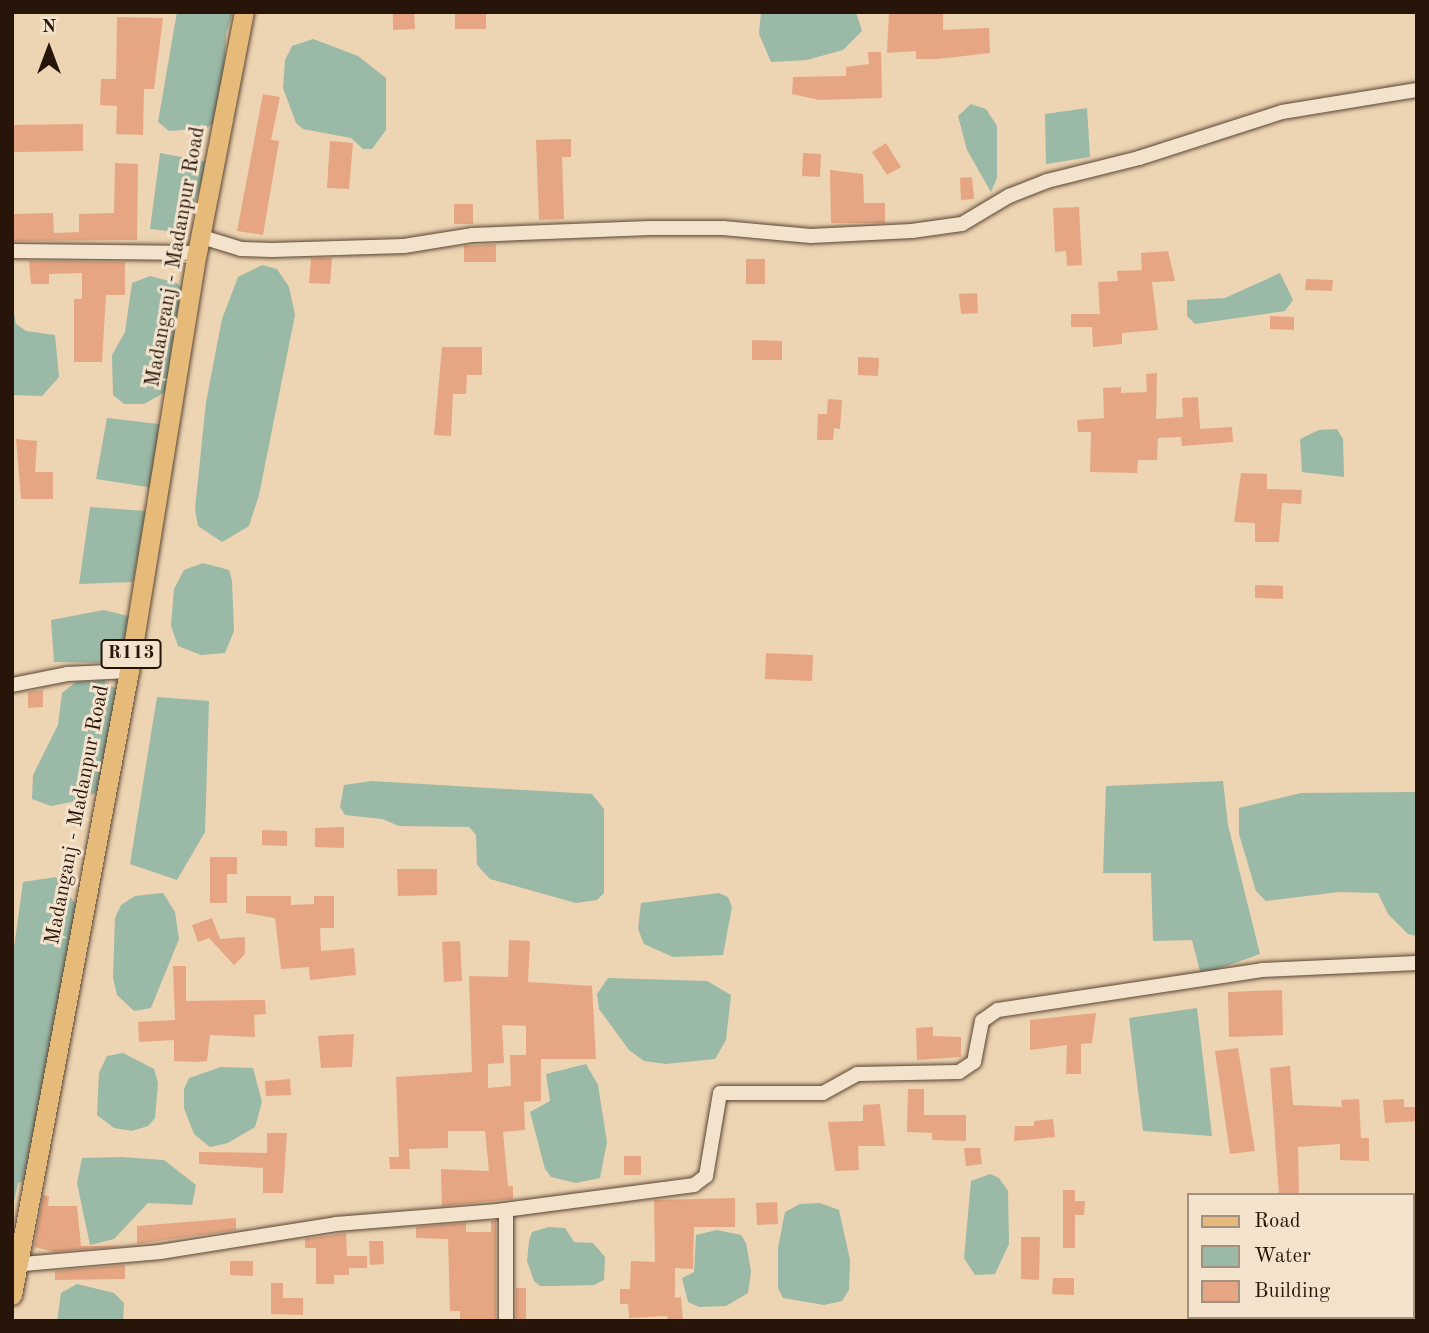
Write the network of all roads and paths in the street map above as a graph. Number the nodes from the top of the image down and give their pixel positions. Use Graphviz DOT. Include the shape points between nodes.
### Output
graph roads {
  1 [pos="244,12"];
  2 [pos="1417,90"];
  3 [pos="199,245"];
  4 [pos="12,251"];
  5 [pos="128,671"];
  6 [pos="12,685"];
  7 [pos="1417,963"];
  8 [pos="506,1210"];
  9 [pos="15,1265"];
  10 [pos="12,1295"];
  11 [pos="506,1321"];
  1 -- 3 [label="main road, Madanganj - Madanpur Road / R113"];
  2 -- 3 [label="street" via="1282,112 1139,158 1047,181 1009,195 962,224 900,232 811,236 723,228 650,228 473,234 404,246 272,250"];
  3 -- 4 [label="street"];
  3 -- 5 [label="main road, Madanganj - Madanpur Road / R113"];
  5 -- 6 [label="street" via="55,676"];
  5 -- 9 [label="main road, Madanganj - Madanpur Road / R113"];
  7 -- 8 [label="street" via="1262,970 998,1010 982,1021 974,1062 959,1072 857,1074 823,1093 720,1093 706,1176 694,1185"];
  8 -- 9 [label="street" via="404,1216 184,1249"];
  8 -- 11 [label="street"];
  9 -- 10 [label="main road, Madanganj - Madanpur Road / R113"];
}
